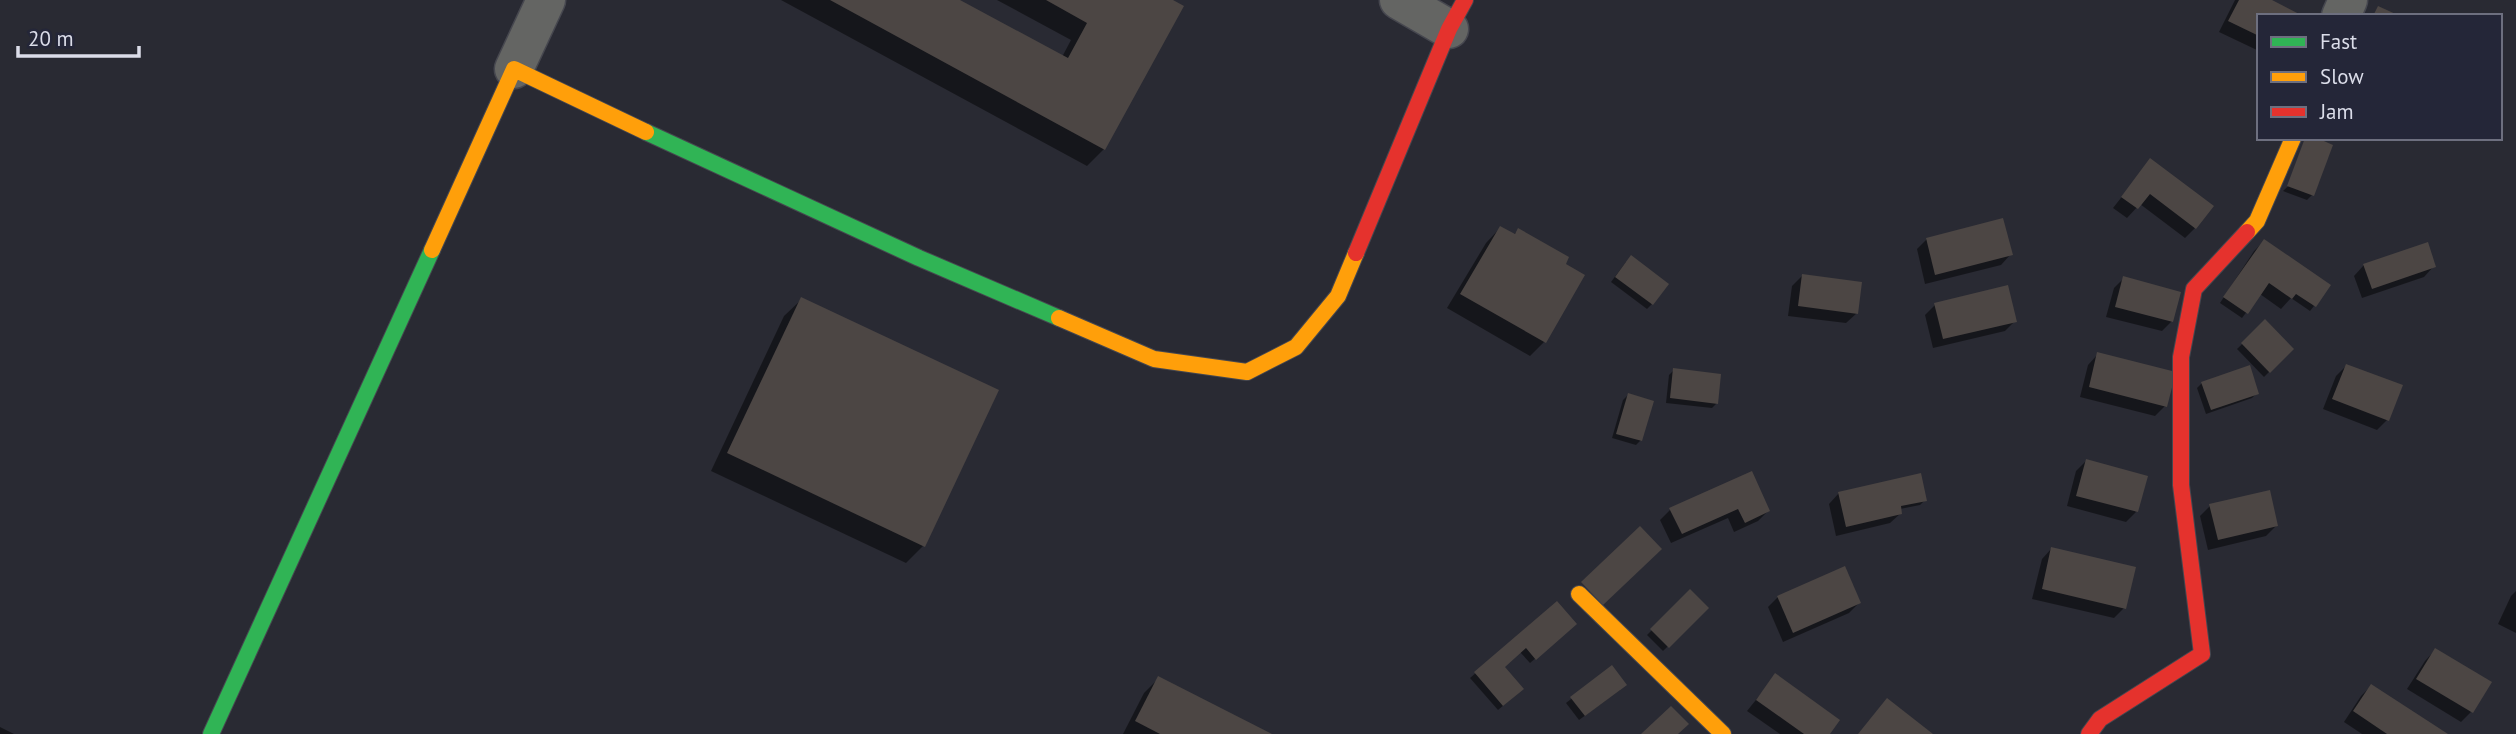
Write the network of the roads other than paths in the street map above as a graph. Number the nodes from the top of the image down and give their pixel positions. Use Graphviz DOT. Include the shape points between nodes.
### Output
graph roads {
  1 [pos="546,0"];
  2 [pos="1399,0"];
  3 [pos="1457,15"];
  4 [pos="514,69"];
  5 [pos="2292,140"];
  6 [pos="1579,594"];
  7 [pos="211,734"];
  8 [pos="1723,734"];
  9 [pos="2089,734"];
  1 -- 4 [label="street"];
  2 -- 3 [label="street"];
  3 -- 4 [label="street" via="1338,296 1296,347 1247,372 1154,359 919,258"];
  4 -- 7 [label="street"];
  5 -- 9 [label="street" via="2257,221 2194,289 2181,357 2181,485 2202,654 2101,719"];
  6 -- 8 [label="street"];
}
